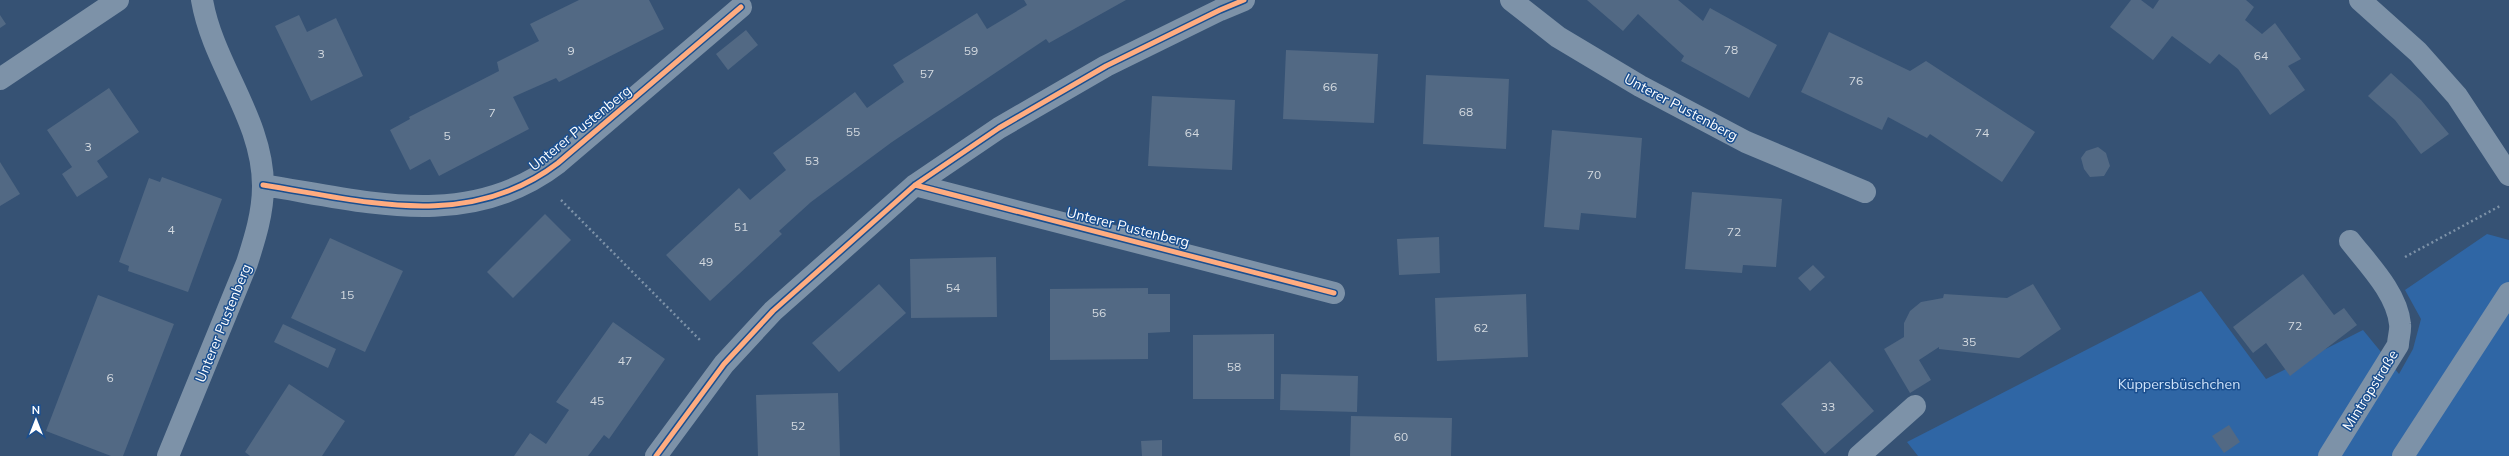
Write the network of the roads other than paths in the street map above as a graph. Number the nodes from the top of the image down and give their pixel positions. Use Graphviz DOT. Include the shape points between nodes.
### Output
graph roads {
  1 [pos="118,0"];
  2 [pos="202,0"];
  3 [pos="1244,0"];
  4 [pos="1511,0"];
  5 [pos="2360,0"];
  6 [pos="741,7"];
  7 [pos="0,79"];
  8 [pos="2509,175"];
  9 [pos="263,185"];
  10 [pos="916,185"];
  11 [pos="1865,192"];
  12 [pos="2350,241"];
  13 [pos="1334,293"];
  14 [pos="2509,293"];
  15 [pos="1915,406"];
  16 [pos="168,456"];
  17 [pos="656,456"];
  18 [pos="1859,456"];
  19 [pos="2329,456"];
  20 [pos="2403,456"];
  1 -- 7 [label="street"];
  2 -- 9 [label="street, Unterer Pustenberg" via="214,46 254,136"];
  3 -- 10 [label="street" via="1106,66 999,128"];
  4 -- 11 [label="street, Unterer Pustenberg" via="1558,37 1640,86 1746,142"];
  5 -- 8 [label="street" via="2418,52 2447,85"];
  6 -- 9 [label="street, Unterer Pustenberg" via="618,114 539,178 498,196 473,202 415,208"];
  9 -- 16 [label="street, Unterer Pustenberg" via="261,217 247,263"];
  10 -- 13 [label="street, Unterer Pustenberg"];
  10 -- 17 [label="street" via="773,311 724,364"];
  12 -- 19 [label="street, Mintropstraße" via="2376,273 2395,304 2400,324 2398,345"];
  14 -- 20 [label="street"];
  15 -- 18 [label="street"];
}
